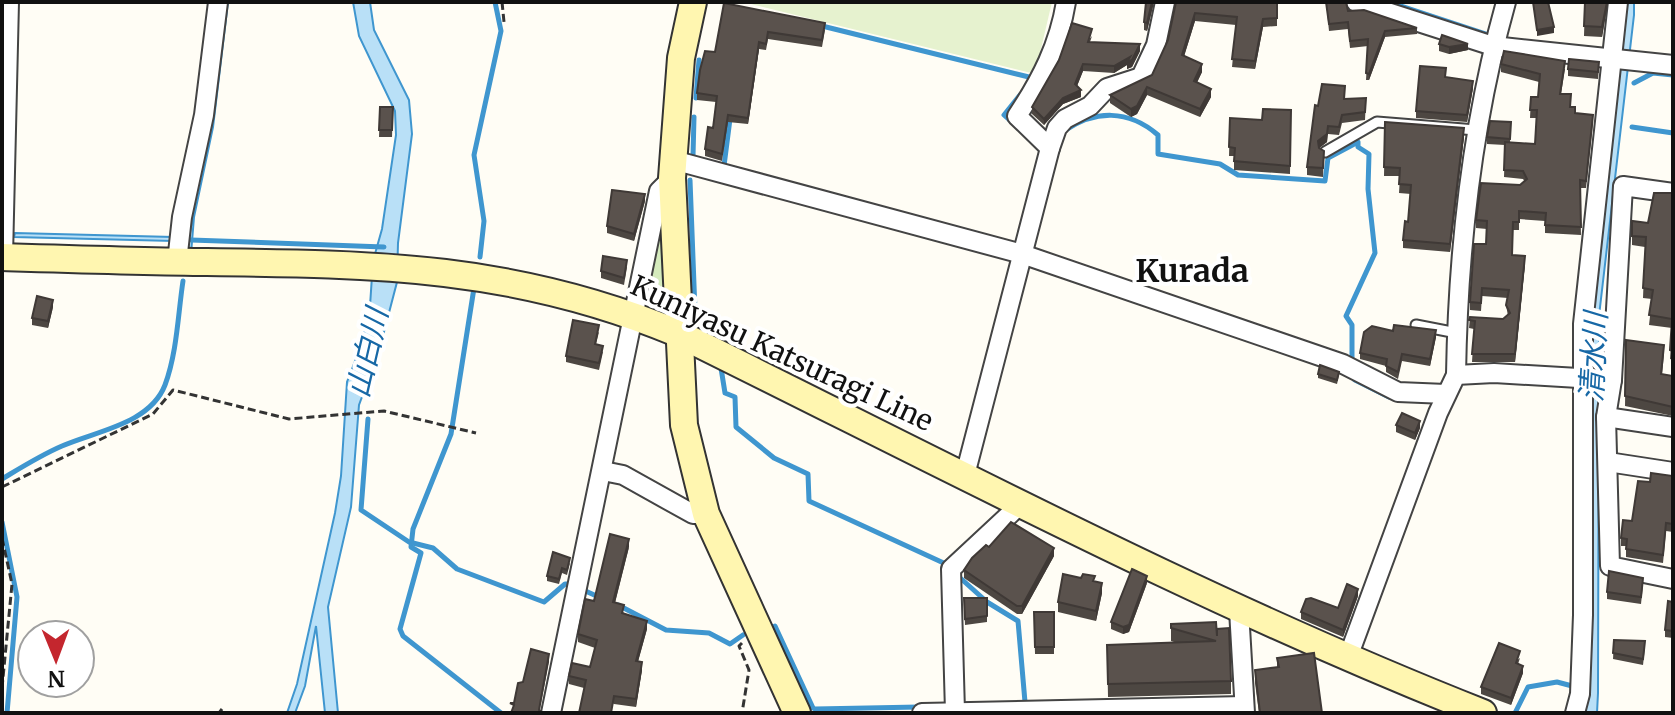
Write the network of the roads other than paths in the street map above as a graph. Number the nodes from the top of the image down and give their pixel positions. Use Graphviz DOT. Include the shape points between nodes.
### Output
graph roads {
  1 [pos="9,2"];
  2 [pos="218,2"];
  3 [pos="693,2"];
  4 [pos="1066,2"];
  5 [pos="1165,2"];
  6 [pos="1356,2"];
  7 [pos="1506,2"];
  8 [pos="1618,2"];
  9 [pos="1493,46"];
  10 [pos="1614,60"];
  11 [pos="1673,65"];
  12 [pos="1476,130"];
  13 [pos="1050,148"];
  14 [pos="1325,152"];
  15 [pos="673,169"];
  16 [pos="1673,193"];
  17 [pos="1022,254"];
  18 [pos="2,257"];
  19 [pos="177,262"];
  20 [pos="635,315"];
  21 [pos="1462,322"];
  22 [pos="1416,325"];
  23 [pos="677,333"];
  24 [pos="1456,375"];
  25 [pos="1582,379"];
  26 [pos="1612,380"];
  27 [pos="1446,394"];
  28 [pos="1606,417"];
  29 [pos="1673,427"];
  30 [pos="1608,462"];
  31 [pos="603,471"];
  32 [pos="1673,472"];
  33 [pos="965,475"];
  34 [pos="1022,503"];
  35 [pos="706,514"];
  36 [pos="1673,579"];
  37 [pos="1239,610"];
  38 [pos="1347,660"];
  39 [pos="1244,710"];
  40 [pos="955,712"];
  41 [pos="551,713"];
  42 [pos="797,713"];
  43 [pos="922,713"];
  44 [pos="1483,713"];
  45 [pos="1575,713"];
  1 -- 18 [label="street"];
  2 -- 19 [label="street"];
  3 -- 15 [label="main road" via="681,58"];
  4 -- 13 [label="street" via="1043,77 1017,116"];
  5 -- 13 [label="street" via="1156,45 1141,77 1107,88 1090,106 1065,119"];
  6 -- 9 [label="street"];
  7 -- 9 [label="street"];
  8 -- 10 [label="street"];
  9 -- 10 [label="street"];
  9 -- 12 [label="street"];
  10 -- 11 [label="street"];
  10 -- 25 [label="street" via="1583,324"];
  12 -- 14 [label="lane" via="1377,122"];
  12 -- 21 [label="street" via="1477,184"];
  13 -- 17 [label="street"];
  15 -- 17 [label="street"];
  15 -- 20 [label="street" via="659,191"];
  15 -- 23 [label="main road"];
  16 -- 26 [label="street" via="1623,186"];
  17 -- 27 [label="street" via="1343,364 1390,390"];
  17 -- 33 [label="street"];
  18 -- 19 [label="main road, Kuniyasu Katsuragi Line"];
  19 -- 20 [label="main road, Kuniyasu Katsuragi Line" via="409,267 493,277"];
  20 -- 23 [label="main road, Kuniyasu Katsuragi Line"];
  20 -- 31 [label="street"];
  21 -- 22 [label="lane"];
  21 -- 24 [label="street"];
  23 -- 33 [label="main road, Kuniyasu Katsuragi Line"];
  23 -- 35 [label="main road" via="684,425"];
  24 -- 25 [label="street"];
  24 -- 27 [label="street"];
  25 -- 26 [label="street"];
  25 -- 45 [label="street" via="1583,615"];
  26 -- 28 [label="street"];
  27 -- 38 [label="street"];
  28 -- 29 [label="street"];
  28 -- 30 [label="street"];
  30 -- 32 [label="street"];
  30 -- 36 [label="street" via="1610,566"];
  31 -- 35 [label="street" via="623,475 693,514"];
  31 -- 41 [label="street"];
  33 -- 34 [label="main road, Kuniyasu Katsuragi Line"];
  34 -- 37 [label="main road, Kuniyasu Katsuragi Line"];
  34 -- 40 [label="street" via="951,569"];
  35 -- 42 [label="main road"];
  37 -- 38 [label="main road, Kuniyasu Katsuragi Line"];
  37 -- 39 [label="street"];
  38 -- 44 [label="main road, Kuniyasu Katsuragi Line"];
  39 -- 40 [label="street"];
  40 -- 43 [label="street"];
}
